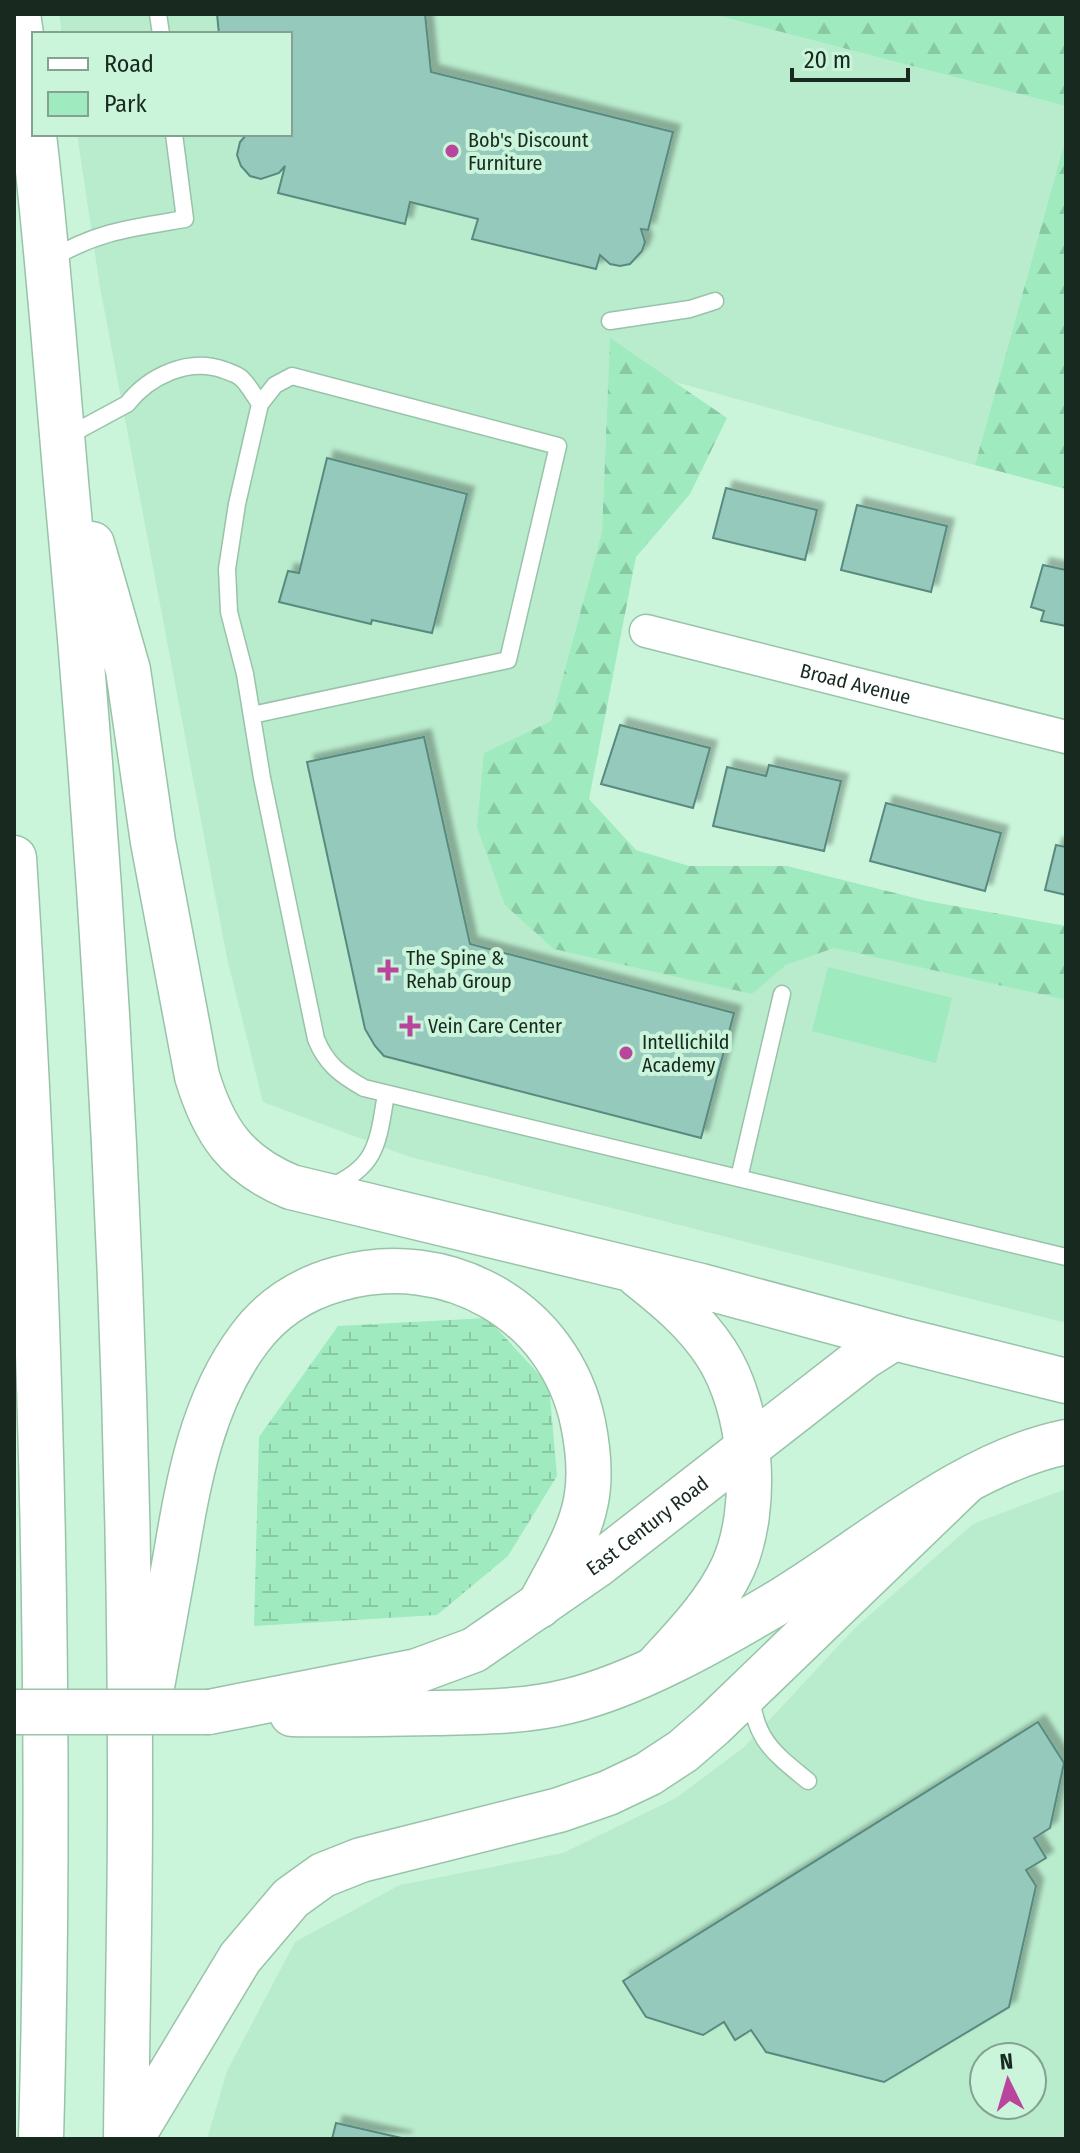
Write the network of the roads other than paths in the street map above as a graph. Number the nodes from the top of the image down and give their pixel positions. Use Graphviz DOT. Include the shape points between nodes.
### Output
graph roads {
  1 [pos="24,29"];
  2 [pos="32,110"];
  3 [pos="35,136"];
  4 [pos="174,136"];
  5 [pos="47,261"];
  6 [pos="715,301"];
  7 [pos="610,321"];
  8 [pos="260,404"];
  9 [pos="62,439"];
  10 [pos="646,631"];
  11 [pos="252,715"];
  12 [pos="1066,737"];
  13 [pos="14,858"];
  14 [pos="782,994"];
  15 [pos="386,1094"];
  16 [pos="739,1178"];
  17 [pos="313,1193"];
  18 [pos="1066,1257"];
  19 [pos="633,1272"];
  20 [pos="894,1338"];
  21 [pos="1065,1377"];
  22 [pos="1066,1442"];
  23 [pos="747,1448"];
  24 [pos="965,1482"];
  25 [pos="539,1606"];
  26 [pos="14,1639"];
  27 [pos="655,1669"];
  28 [pos="750,1687"];
  29 [pos="14,1712"];
  30 [pos="209,1712"];
  31 [pos="808,1781"];
  32 [pos="46,1784"];
  33 [pos="130,1808"];
  34 [pos="41,2139"];
  35 [pos="128,2139"];
  1 -- 2 [label="main road"];
  3 -- 5 [label="main road"];
  4 -- 5 [label="lane" via="185,219 111,231"];
  5 -- 9 [label="main road"];
  6 -- 7 [label="lane"];
  8 -- 9 [label="lane" via="240,376 216,367 182,367 159,376 127,404"];
  8 -- 11 [label="lane" via="227,569 229,612"];
  8 -- 11 [label="lane" via="275,385 292,376 558,446 508,660"];
  9 -- 17 [label="main road" via="128,670 155,857 187,1035 205,1102 219,1132 253,1167"];
  9 -- 33 [label="main road" via="94,814 116,1214"];
  10 -- 12 [label="street, Broad Avenue"];
  11 -- 15 [label="lane" via="316,1039 340,1075"];
  13 -- 32 [label="main road" via="40,1363"];
  14 -- 16 [label="lane"];
  15 -- 16 [label="lane"];
  15 -- 17 [label="lane" via="377,1147 367,1161 349,1179"];
  16 -- 18 [label="lane"];
  17 -- 19 [label="main road"];
  19 -- 20 [label="main road"];
  19 -- 23 [label="main road" via="678,1308 717,1355 736,1398"];
  20 -- 21 [label="main road"];
  20 -- 23 [label="main road, East Century Road"];
  22 -- 24 [label="main road, East Century Road" via="1034,1448"];
  23 -- 25 [label="main road, East Century Road"];
  23 -- 27 [label="main road" via="748,1509 733,1567 703,1616"];
  24 -- 27 [label="main road, East Century Road" via="772,1606"];
  24 -- 28 [label="main road"];
  25 -- 30 [label="main road, East Century Road" via="474,1650 417,1671"];
  25 -- 33 [label="main road" via="586,1501 586,1439 579,1405 555,1351 510,1308 485,1293 423,1273 360,1273 294,1297 248,1340 209,1414 195,1458"];
  26 -- 32 [label="main road"];
  27 -- 30 [label="main road, East Century Road" via="569,1701 495,1712"];
  28 -- 31 [label="lane" via="754,1720 769,1748"];
  28 -- 35 [label="main road" via="683,1751 608,1793 361,1860 323,1875 291,1898 240,1958"];
  29 -- 30 [label="main road, East Century Road, bridge"];
  32 -- 34 [label="main road"];
  33 -- 35 [label="main road"];
}
